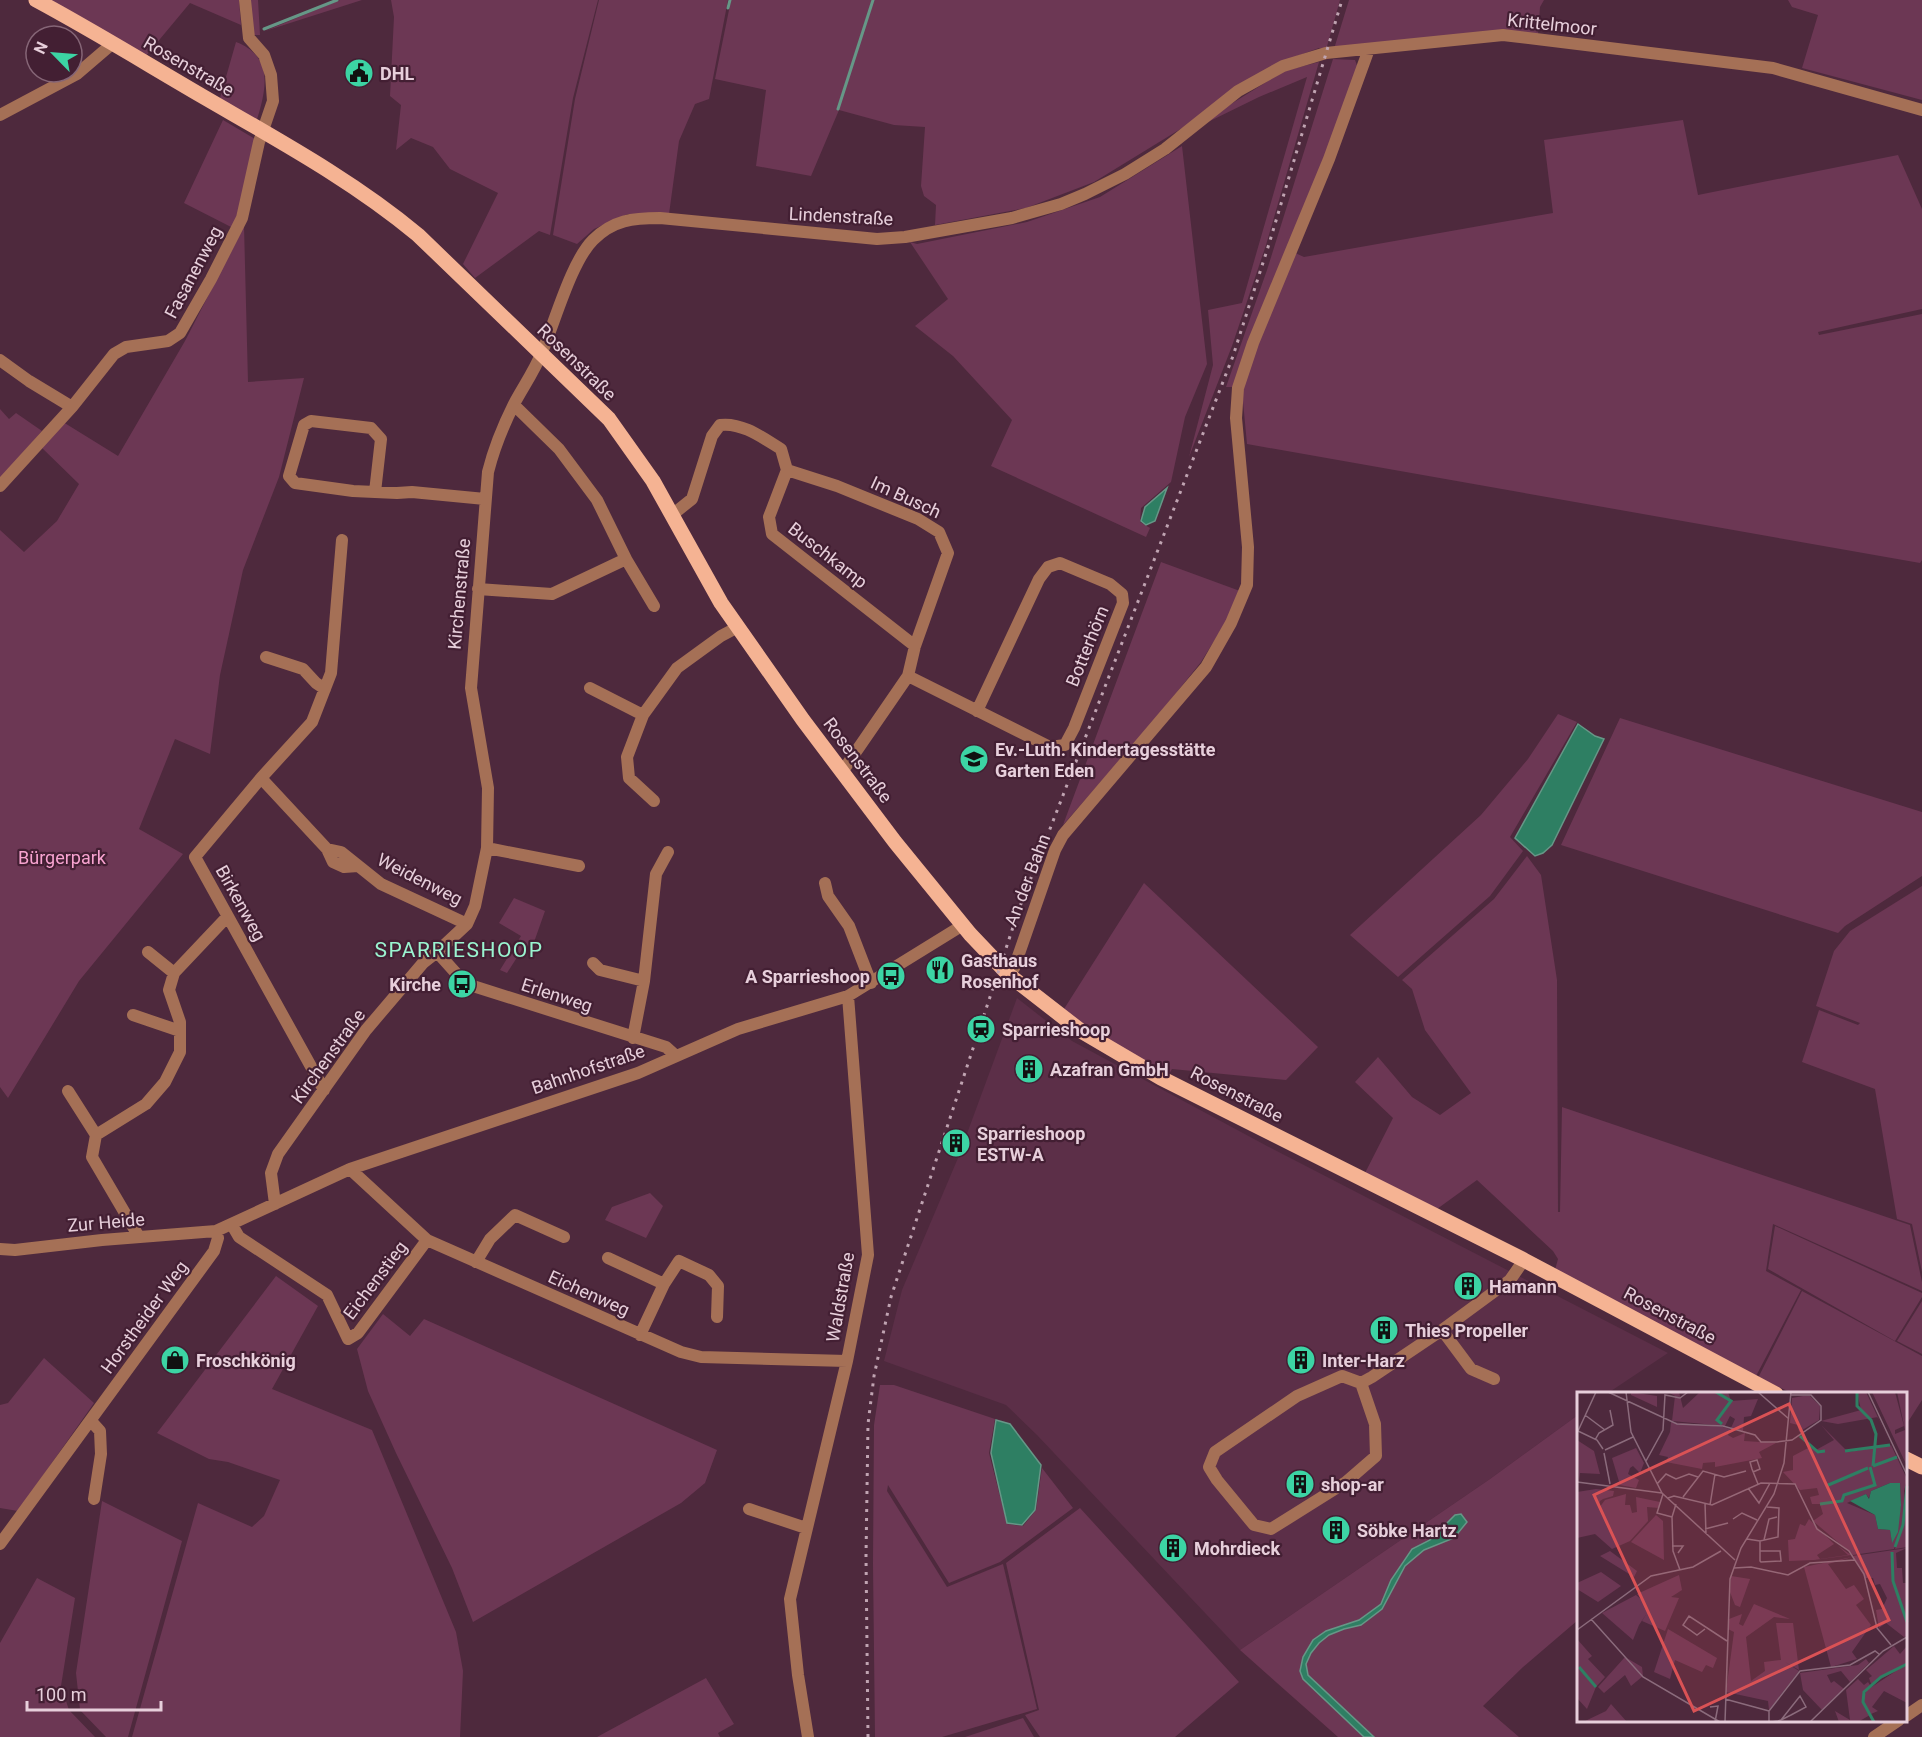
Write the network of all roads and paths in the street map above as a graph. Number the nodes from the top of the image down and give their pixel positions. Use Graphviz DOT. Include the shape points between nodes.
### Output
graph roads {
  1 [pos="36,0"];
  2 [pos="245,0"];
  3 [pos="112,45"];
  4 [pos="1369,50"];
  5 [pos="1922,110"];
  6 [pos="0,115"];
  7 [pos="1193,127"];
  8 [pos="262,131"];
  9 [pos="542,354"];
  10 [pos="0,360"];
  11 [pos="514,405"];
  12 [pos="72,407"];
  13 [pos="787,470"];
  14 [pos="0,486"];
  15 [pos="375,492"];
  16 [pos="485,499"];
  17 [pos="672,515"];
  18 [pos="342,540"];
  19 [pos="626,559"];
  20 [pos="478,589"];
  21 [pos="654,606"];
  22 [pos="738,627"];
  23 [pos="915,646"];
  24 [pos="266,657"];
  25 [pos="908,676"];
  26 [pos="590,688"];
  27 [pos="325,689"];
  28 [pos="977,711"];
  29 [pos="643,715"];
  30 [pos="842,772"];
  31 [pos="261,778"];
  32 [pos="654,801"];
  33 [pos="487,848"];
  34 [pos="668,852"];
  35 [pos="579,866"];
  36 [pos="825,883"];
  37 [pos="227,917"];
  38 [pos="466,924"];
  39 [pos="963,925"];
  40 [pos="148,952"];
  41 [pos="437,952"];
  42 [pos="592,963"];
  43 [pos="174,973"];
  44 [pos="1009,975"];
  45 [pos="644,981"];
  46 [pos="871,983"];
  47 [pos="848,996"];
  48 [pos="133,1015"];
  49 [pos="180,1031"];
  50 [pos="633,1038"];
  51 [pos="676,1056"];
  52 [pos="324,1090"];
  53 [pos="68,1091"];
  54 [pos="96,1135"];
  55 [pos="350,1169"];
  56 [pos="275,1204"];
  57 [pos="232,1225"];
  58 [pos="216,1231"];
  59 [pos="139,1237"];
  60 [pos="564,1238"];
  61 [pos="427,1240"];
  62 [pos="0,1249"];
  63 [pos="608,1258"];
  64 [pos="1524,1260"];
  65 [pos="476,1262"];
  66 [pos="664,1284"];
  67 [pos="717,1317"];
  68 [pos="1442,1330"];
  69 [pos="640,1335"];
  70 [pos="847,1362"];
  71 [pos="1494,1380"];
  72 [pos="1361,1383"];
  73 [pos="1772,1392"];
  74 [pos="91,1421"];
  75 [pos="1907,1460"];
  76 [pos="1922,1467"];
  77 [pos="94,1499"];
  78 [pos="749,1509"];
  79 [pos="806,1528"];
  80 [pos="0,1544"];
  81 [pos="1922,1705"];
  82 [pos="1907,1715"];
  83 [pos="1896,1722"];
  84 [pos="808,1737"];
  85 [pos="1874,1737"];
  1 -- 3 [label="main road, Rosenstraße"];
  2 -- 8 [label="street, Fasanenweg" via="249,38 264,55 271,75 273,101"];
  3 -- 6 [label="street" via="77,74"];
  3 -- 8 [label="main road, Rosenstraße"];
  4 -- 5 [label="street, Krittelmoor" via="1503,35 1773,68"];
  4 -- 7 [label="street, Krittelmoor" via="1326,53 1283,66 1238,91"];
  4 -- 44 [label="street, An der Bahn" via="1238,388 1236,418 1248,547 1247,585 1206,667 1063,835"];
  7 -- 9 [label="street, Lindenstraße" via="1165,149 1086,194 1012,218 933,233 857,238 633,218 611,226 592,241 578,261"];
  8 -- 9 [label="main road, Rosenstraße" via="387,209"];
  8 -- 12 [label="street, Fasanenweg" via="242,218 180,333 168,342 126,347 114,354"];
  9 -- 11 [label="street, Kirchenstraße"];
  9 -- 17 [label="main road, Rosenstraße" via="609,420"];
  10 -- 12 [label="street"];
  11 -- 16 [label="street, Kirchenstraße" via="494,447"];
  11 -- 19 [label="street" via="559,449 597,500"];
  12 -- 14 [label="street, Fasanenweg"];
  13 -- 17 [label="street" via="781,449 752,431 720,425 712,436 692,499"];
  13 -- 23 [label="street, Buschkamp" via="769,517 772,534"];
  13 -- 23 [label="street, Im Busch" via="918,519 939,532 948,553"];
  15 -- 15 [label="street" via="295,483 289,476 304,425 311,421 371,428 377,433 381,439"];
  15 -- 16 [label="street"];
  16 -- 20 [label="street, Kirchenstraße"];
  17 -- 22 [label="main road, Rosenstraße"];
  18 -- 27 [label="street, Birkenweg" via="331,673"];
  19 -- 20 [label="street" via="552,594"];
  19 -- 21 [label="street"];
  20 -- 33 [label="street, Kirchenstraße" via="471,688 489,788"];
  22 -- 29 [label="street" via="677,668"];
  22 -- 30 [label="main road, Rosenstraße"];
  23 -- 25 [label="street, Im Busch"];
  24 -- 27 [label="street" via="303,669"];
  25 -- 28 [label="street, Botterhörn"];
  25 -- 30 [label="street, Im Busch"];
  26 -- 29 [label="street"];
  27 -- 31 [label="street, Birkenweg" via="312,722"];
  28 -- 28 [label="street, Botterhörn" via="1050,747 1065,745 1123,603 1122,594 1110,584 1060,562 1048,567"];
  29 -- 32 [label="street" via="627,758 629,778"];
  30 -- 39 [label="main road, Rosenstraße"];
  31 -- 37 [label="street, Birkenweg" via="195,857"];
  31 -- 38 [label="street, Weidenweg" via="327,849 341,852 381,884"];
  33 -- 35 [label="street"];
  33 -- 38 [label="street, Kirchenstraße" via="475,906"];
  34 -- 45 [label="street" via="656,874"];
  36 -- 46 [label="street" via="828,896 849,926"];
  37 -- 43 [label="street"];
  37 -- 52 [label="street, Birkenweg"];
  38 -- 41 [label="street, Kirchenstraße"];
  39 -- 44 [label="main road, Rosenstraße"];
  39 -- 46 [label="street, Bahnhofstraße"];
  40 -- 43 [label="street"];
  41 -- 50 [label="street, Erlenweg" via="472,987"];
  41 -- 52 [label="street, Kirchenstraße" via="366,1030"];
  42 -- 45 [label="street" via="600,970"];
  43 -- 49 [label="street" via="169,990"];
  44 -- 64 [label="main road, Rosenstraße" via="1081,1031 1161,1078"];
  45 -- 50 [label="street"];
  46 -- 47 [label="street, Bahnhofstraße"];
  47 -- 51 [label="street, Bahnhofstraße" via="738,1029"];
  47 -- 70 [label="street, Waldstraße" via="868,1255"];
  48 -- 49 [label="street"];
  49 -- 54 [label="street" via="180,1052 165,1082 146,1104"];
  50 -- 51 [label="street, Erlenweg" via="666,1047"];
  51 -- 55 [label="street, Bahnhofstraße"];
  52 -- 56 [label="street, Kirchenstraße" via="278,1154 271,1173"];
  53 -- 54 [label="street"];
  54 -- 59 [label="street" via="92,1157"];
  55 -- 56 [label="street, Bahnhofstraße"];
  55 -- 61 [label="street, Eichenweg"];
  56 -- 57 [label="street, Bahnhofstraße"];
  57 -- 58 [label="street, Bahnhofstraße"];
  57 -- 61 [label="street, Eichenstieg" via="239,1237 327,1295 348,1339 358,1333"];
  58 -- 59 [label="street, Zur Heide"];
  58 -- 74 [label="street, Horstheider Weg" via="214,1251"];
  59 -- 62 [label="street, Zur Heide"];
  60 -- 65 [label="street" via="515,1215 490,1239"];
  61 -- 65 [label="street, Eichenweg"];
  63 -- 66 [label="street"];
  64 -- 68 [label="street" via="1510,1280"];
  64 -- 73 [label="main road, Rosenstraße"];
  65 -- 69 [label="street, Eichenweg"];
  66 -- 67 [label="street" via="679,1261 709,1275 718,1286"];
  66 -- 69 [label="street"];
  68 -- 71 [label="street" via="1471,1369"];
  68 -- 72 [label="street"];
  69 -- 70 [label="street, Eichenweg" via="701,1357"];
  70 -- 79 [label="street, Waldstraße"];
  72 -- 72 [label="street" via="1342,1376 1297,1396 1215,1452 1209,1467 1254,1525 1270,1529 1346,1482 1376,1456 1375,1424"];
  74 -- 77 [label="street" via="100,1431 101,1454"];
  74 -- 80 [label="street, Horstheider Weg"];
  75 -- 76 [label="main road"];
  78 -- 79 [label="street"];
  79 -- 84 [label="street, Waldstraße" via="790,1599"];
  81 -- 82 [label="street"];
  83 -- 85 [label="street"];
}
